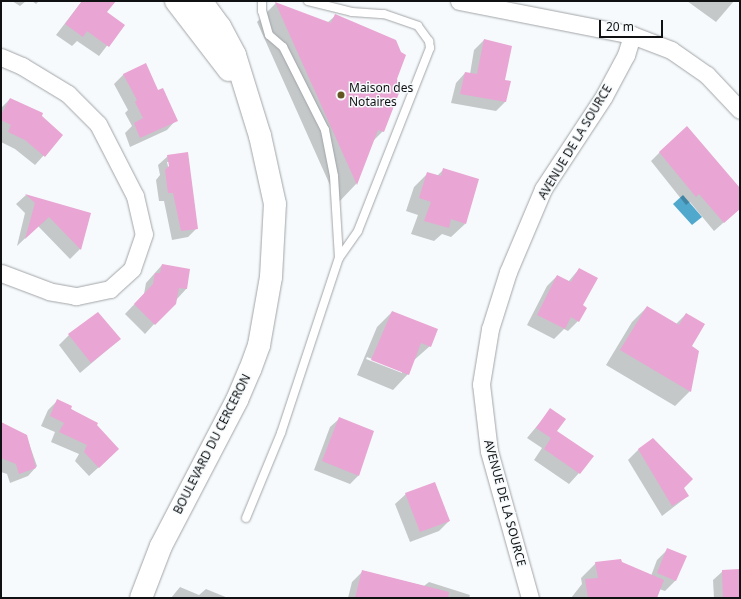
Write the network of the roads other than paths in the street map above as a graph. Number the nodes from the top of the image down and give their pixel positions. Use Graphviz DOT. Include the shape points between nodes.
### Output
graph roads {
  1 [pos="176,1"];
  2 [pos="201,1"];
  3 [pos="262,1"];
  4 [pos="308,1"];
  5 [pos="460,1"];
  6 [pos="632,35"];
  7 [pos="1,57"];
  8 [pos="248,97"];
  9 [pos="740,110"];
  10 [pos="339,258"];
  11 [pos="1,273"];
  12 [pos="246,518"];
  13 [pos="141,598"];
  14 [pos="530,598"];
  1 -- 8 [label="main road, BOULEVARD DU CERCERON" via="208,39"];
  2 -- 8 [label="main road, BOULEVARD DU CERCERON" via="220,27 235,55"];
  3 -- 10 [label="lane" via="262,11 269,35 283,47 325,130 334,176"];
  4 -- 10 [label="lane" via="352,12 384,14 418,26 429,40 430,48 358,231"];
  5 -- 6 [label="street"];
  6 -- 9 [label="street" via="671,50 707,75"];
  6 -- 14 [label="street, AVENUE DE LA SOURCE" via="626,55 604,96 543,189 508,272 490,329 481,384 489,451"];
  7 -- 11 [label="street" via="22,66 68,94 98,124 135,196 144,234 132,269 110,289 76,296 49,292"];
  8 -- 13 [label="main road, BOULEVARD DU CERCERON" via="260,136 275,204 271,277 262,330 250,370 237,400 161,546"];
  10 -- 12 [label="lane" via="281,433"];
}
